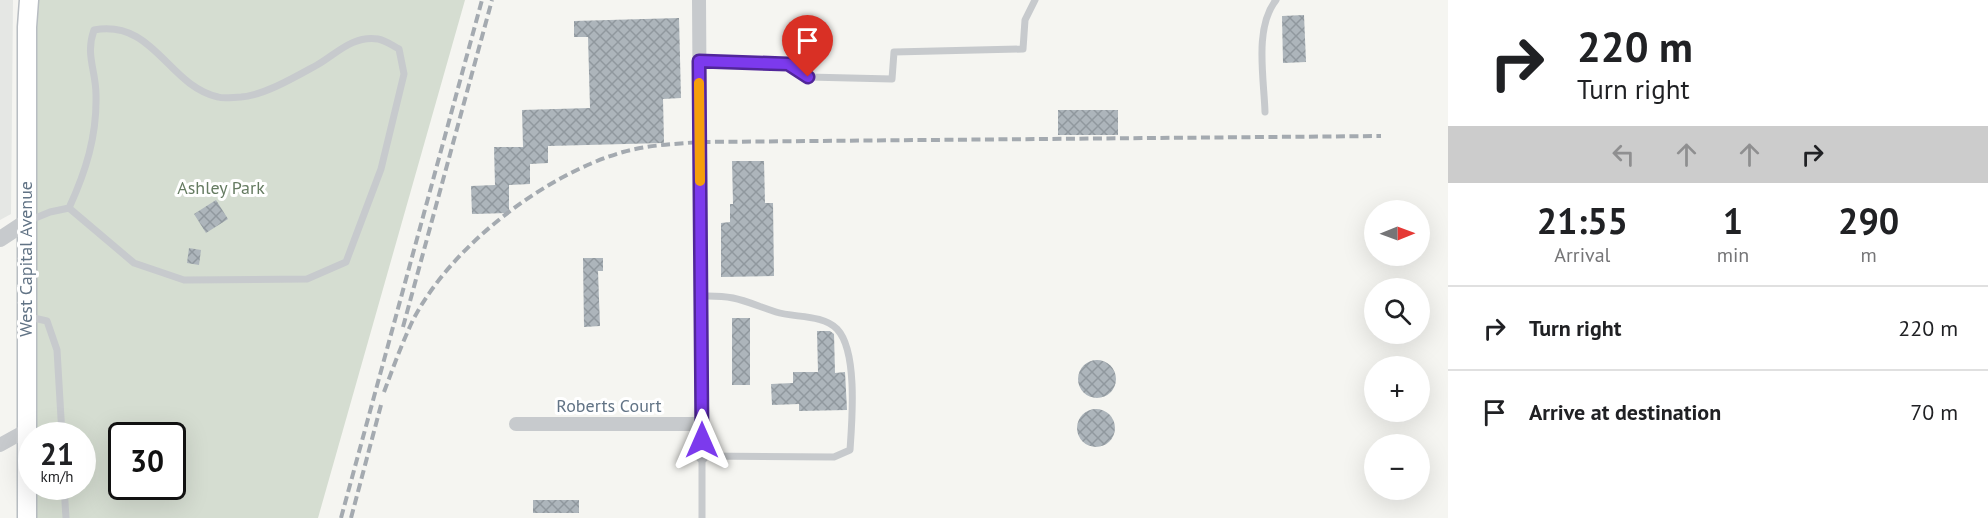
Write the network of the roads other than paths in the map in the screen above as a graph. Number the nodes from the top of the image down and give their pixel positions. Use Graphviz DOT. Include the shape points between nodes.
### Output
graph roads {
  1 [pos="29,0"];
  2 [pos="699,0"];
  3 [pos="1035,0"];
  4 [pos="1276,0"];
  5 [pos="699,61"];
  6 [pos="1265,112"];
  7 [pos="69,208"];
  8 [pos="26,222"];
  9 [pos="0,239"];
  10 [pos="701,296"];
  11 [pos="26,316"];
  12 [pos="27,422"];
  13 [pos="61,422"];
  14 [pos="516,424"];
  15 [pos="702,424"];
  16 [pos="18,435"];
  17 [pos="0,444"];
  18 [pos="702,456"];
  19 [pos="27,500"];
  20 [pos="65,500"];
  21 [pos="27,518"];
  22 [pos="66,518"];
  23 [pos="702,518"];
  1 -- 8 [label="main road, West Capital Avenue"];
  2 -- 5 [label="street"];
  3 -- 5 [label="lane" via="1025,20 1023,49 894,52 892,79 808,77 788,64"];
  4 -- 6 [label="lane" via="1270,7 1263,39"];
  5 -- 10 [label="street"];
  7 -- 7 [label="lane" via="94,139 97,93 88,46 94,30 111,27 126,31 153,48 191,84 218,97 243,97 269,90 358,40 380,39 399,49 404,74 381,169 346,262 307,279 184,280 134,263"];
  7 -- 8 [label="lane"];
  8 -- 9 [label="street"];
  8 -- 11 [label="main road, West Capital Avenue"];
  10 -- 15 [label="street"];
  10 -- 18 [label="lane" via="730,295 776,312 820,320 837,329 851,361 852,421 850,450 834,457"];
  11 -- 12 [label="main road, West Capital Avenue"];
  11 -- 13 [label="lane" via="47,321 57,350"];
  14 -- 15 [label="street, Roberts Court"];
  15 -- 18 [label="street"];
  16 -- 17 [label="street"];
  18 -- 23 [label="lane"];
  19 -- 21 [label="main road, West Capital Avenue"];
  20 -- 22 [label="lane"];
}
